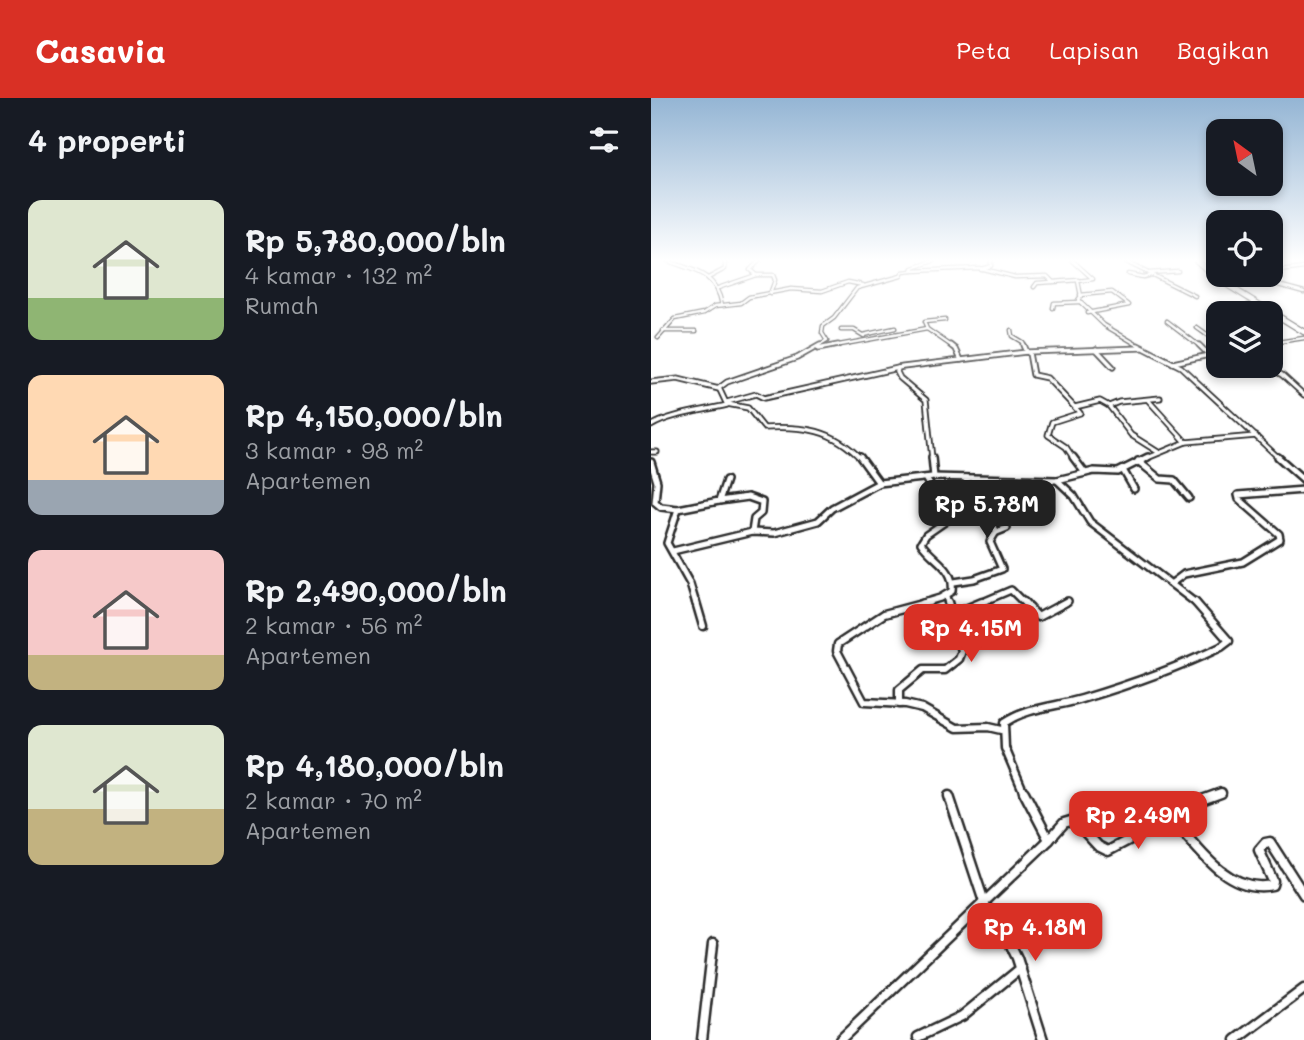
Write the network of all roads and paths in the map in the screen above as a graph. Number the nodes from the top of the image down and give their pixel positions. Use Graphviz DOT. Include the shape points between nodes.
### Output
graph roads {
  1 [pos="722,305"];
  2 [pos="845,305"];
  3 [pos="1054,305"];
  4 [pos="1081,305"];
  5 [pos="1129,305"];
  6 [pos="1053,308"];
  7 [pos="1087,313"];
  8 [pos="945,320"];
  9 [pos="1167,321"];
  10 [pos="1283,323"];
  11 [pos="895,328"];
  12 [pos="1197,328"];
  13 [pos="927,329"];
  14 [pos="841,330"];
  15 [pos="1011,330"];
  16 [pos="663,331"];
  17 [pos="696,331"];
  18 [pos="1304,331"];
  19 [pos="1206,334"];
  20 [pos="863,335"];
  21 [pos="658,338"];
  22 [pos="1304,338"];
  23 [pos="866,341"];
  24 [pos="1283,341"];
  25 [pos="1142,348"];
  26 [pos="818,349"];
  27 [pos="1096,349"];
  28 [pos="1206,352"];
  29 [pos="1028,353"];
  30 [pos="1206,356"];
  31 [pos="961,360"];
  32 [pos="1173,363"];
  33 [pos="1113,367"];
  34 [pos="898,368"];
  35 [pos="1283,375"];
  36 [pos="651,382"];
  37 [pos="719,389"];
  38 [pos="1304,395"];
  39 [pos="1160,398"];
  40 [pos="1148,400"];
  41 [pos="727,403"];
  42 [pos="1109,406"];
  43 [pos="1075,407"];
  44 [pos="651,426"];
  45 [pos="1256,436"];
  46 [pos="1187,442"];
  47 [pos="1158,452"];
  48 [pos="1138,461"];
  49 [pos="651,462"];
  50 [pos="1123,471"];
  51 [pos="1086,473"];
  52 [pos="930,477"];
  53 [pos="965,478"];
  54 [pos="726,480"];
  55 [pos="1057,480"];
  56 [pos="1304,480"];
  57 [pos="879,483"];
  58 [pos="1134,489"];
  59 [pos="1304,490"];
  60 [pos="1189,498"];
  61 [pos="719,501"];
  62 [pos="677,509"];
  63 [pos="1000,512"];
  64 [pos="752,532"];
  65 [pos="996,532"];
  66 [pos="673,551"];
  67 [pos="954,582"];
  68 [pos="1173,583"];
  69 [pos="946,596"];
  70 [pos="1068,601"];
  71 [pos="953,614"];
  72 [pos="703,626"];
  73 [pos="899,704"];
  74 [pos="1001,730"];
  75 [pos="1221,793"];
  76 [pos="949,796"];
  77 [pos="1175,822"];
  78 [pos="1049,840"];
  79 [pos="1304,895"];
  80 [pos="985,905"];
  81 [pos="713,944"];
  82 [pos="1021,968"];
  83 [pos="1304,989"];
  84 [pos="918,1037"];
  85 [pos="702,1040"];
  86 [pos="840,1040"];
  87 [pos="1043,1040"];
  88 [pos="1236,1040"];
  1 -- 16 [label="street" via="675,319"];
  2 -- 26 [label="street" via="823,326 827,341"];
  3 -- 6 [label="street"];
  4 -- 7 [label="street"];
  5 -- 7 [label="street"];
  7 -- 25 [label="street"];
  8 -- 13 [label="street" via="924,322"];
  9 -- 28 [label="street"];
  10 -- 18 [label="street"];
  11 -- 20 [label="street"];
  12 -- 19 [label="street"];
  13 -- 23 [label="street"];
  13 -- 31 [label="street" via="955,349"];
  14 -- 20 [label="street"];
  15 -- 29 [label="street"];
  16 -- 17 [label="street"];
  16 -- 21 [label="street"];
  20 -- 23 [label="street"];
  22 -- 24 [label="street"];
  23 -- 26 [label="street"];
  25 -- 27 [label="street"];
  25 -- 32 [label="street"];
  26 -- 37 [label="street" via="739,375"];
  27 -- 29 [label="street"];
  27 -- 33 [label="street"];
  29 -- 31 [label="street"];
  29 -- 43 [label="street" via="1033,375 1047,378"];
  30 -- 32 [label="street"];
  31 -- 34 [label="street"];
  32 -- 45 [label="street" via="1225,402"];
  34 -- 41 [label="street"];
  34 -- 52 [label="street" via="900,378 926,400 928,437 933,444"];
  35 -- 38 [label="street"];
  36 -- 37 [label="street" via="678,379"];
  37 -- 41 [label="street"];
  39 -- 40 [label="street"];
  40 -- 42 [label="street"];
  40 -- 46 [label="street"];
  41 -- 44 [label="street" via="666,417"];
  41 -- 57 [label="street" via="748,408 764,428 800,426 839,438"];
  42 -- 43 [label="street" via="1100,401"];
  42 -- 47 [label="street" via="1131,435"];
  43 -- 51 [label="street" via="1079,415 1052,422 1048,435 1066,447"];
  45 -- 46 [label="street"];
  45 -- 56 [label="street"];
  46 -- 47 [label="street"];
  47 -- 48 [label="street"];
  48 -- 50 [label="street"];
  48 -- 60 [label="street" via="1160,479 1174,480"];
  49 -- 62 [label="street" via="658,474 655,502 661,508"];
  50 -- 51 [label="street"];
  50 -- 58 [label="street"];
  51 -- 55 [label="street"];
  52 -- 53 [label="street"];
  52 -- 57 [label="street"];
  52 -- 67 [label="street" via="949,519 921,543 947,567"];
  53 -- 55 [label="street"];
  53 -- 65 [label="street"];
  54 -- 61 [label="street"];
  55 -- 68 [label="street" via="1090,522"];
  57 -- 64 [label="street" via="832,508 822,519 774,533"];
  59 -- 68 [label="street" via="1238,495 1280,539 1243,562 1184,574"];
  61 -- 62 [label="street"];
  61 -- 64 [label="street" via="748,498 762,502"];
  62 -- 66 [label="street" via="667,543"];
  63 -- 65 [label="street" via="1007,528"];
  64 -- 66 [label="street"];
  65 -- 67 [label="street" via="990,542 1002,569"];
  66 -- 72 [label="street" via="690,584"];
  67 -- 69 [label="street"];
  68 -- 74 [label="street" via="1227,636 1226,645 1082,699 1011,718"];
  69 -- 71 [label="street"];
  69 -- 73 [label="street" via="898,608 838,644 839,657 864,702"];
  70 -- 71 [label="street" via="1038,617 1011,590"];
  71 -- 73 [label="street" via="962,651 959,659 945,670 928,668 919,673 899,690"];
  73 -- 74 [label="street" via="922,708 957,728"];
  74 -- 78 [label="street" via="1023,793"];
  75 -- 77 [label="street" via="1188,806 1185,819"];
  76 -- 80 [label="street"];
  77 -- 78 [label="street" via="1153,827 1108,850 1099,848 1074,820 1064,823"];
  77 -- 79 [label="street" via="1205,858 1246,885 1272,885 1259,850 1270,842"];
  78 -- 80 [label="street"];
  80 -- 82 [label="street"];
  80 -- 86 [label="street"];
  81 -- 85 [label="street"];
  82 -- 84 [label="street" via="962,1016"];
  82 -- 87 [label="street"];
  83 -- 88 [label="street"];
}
